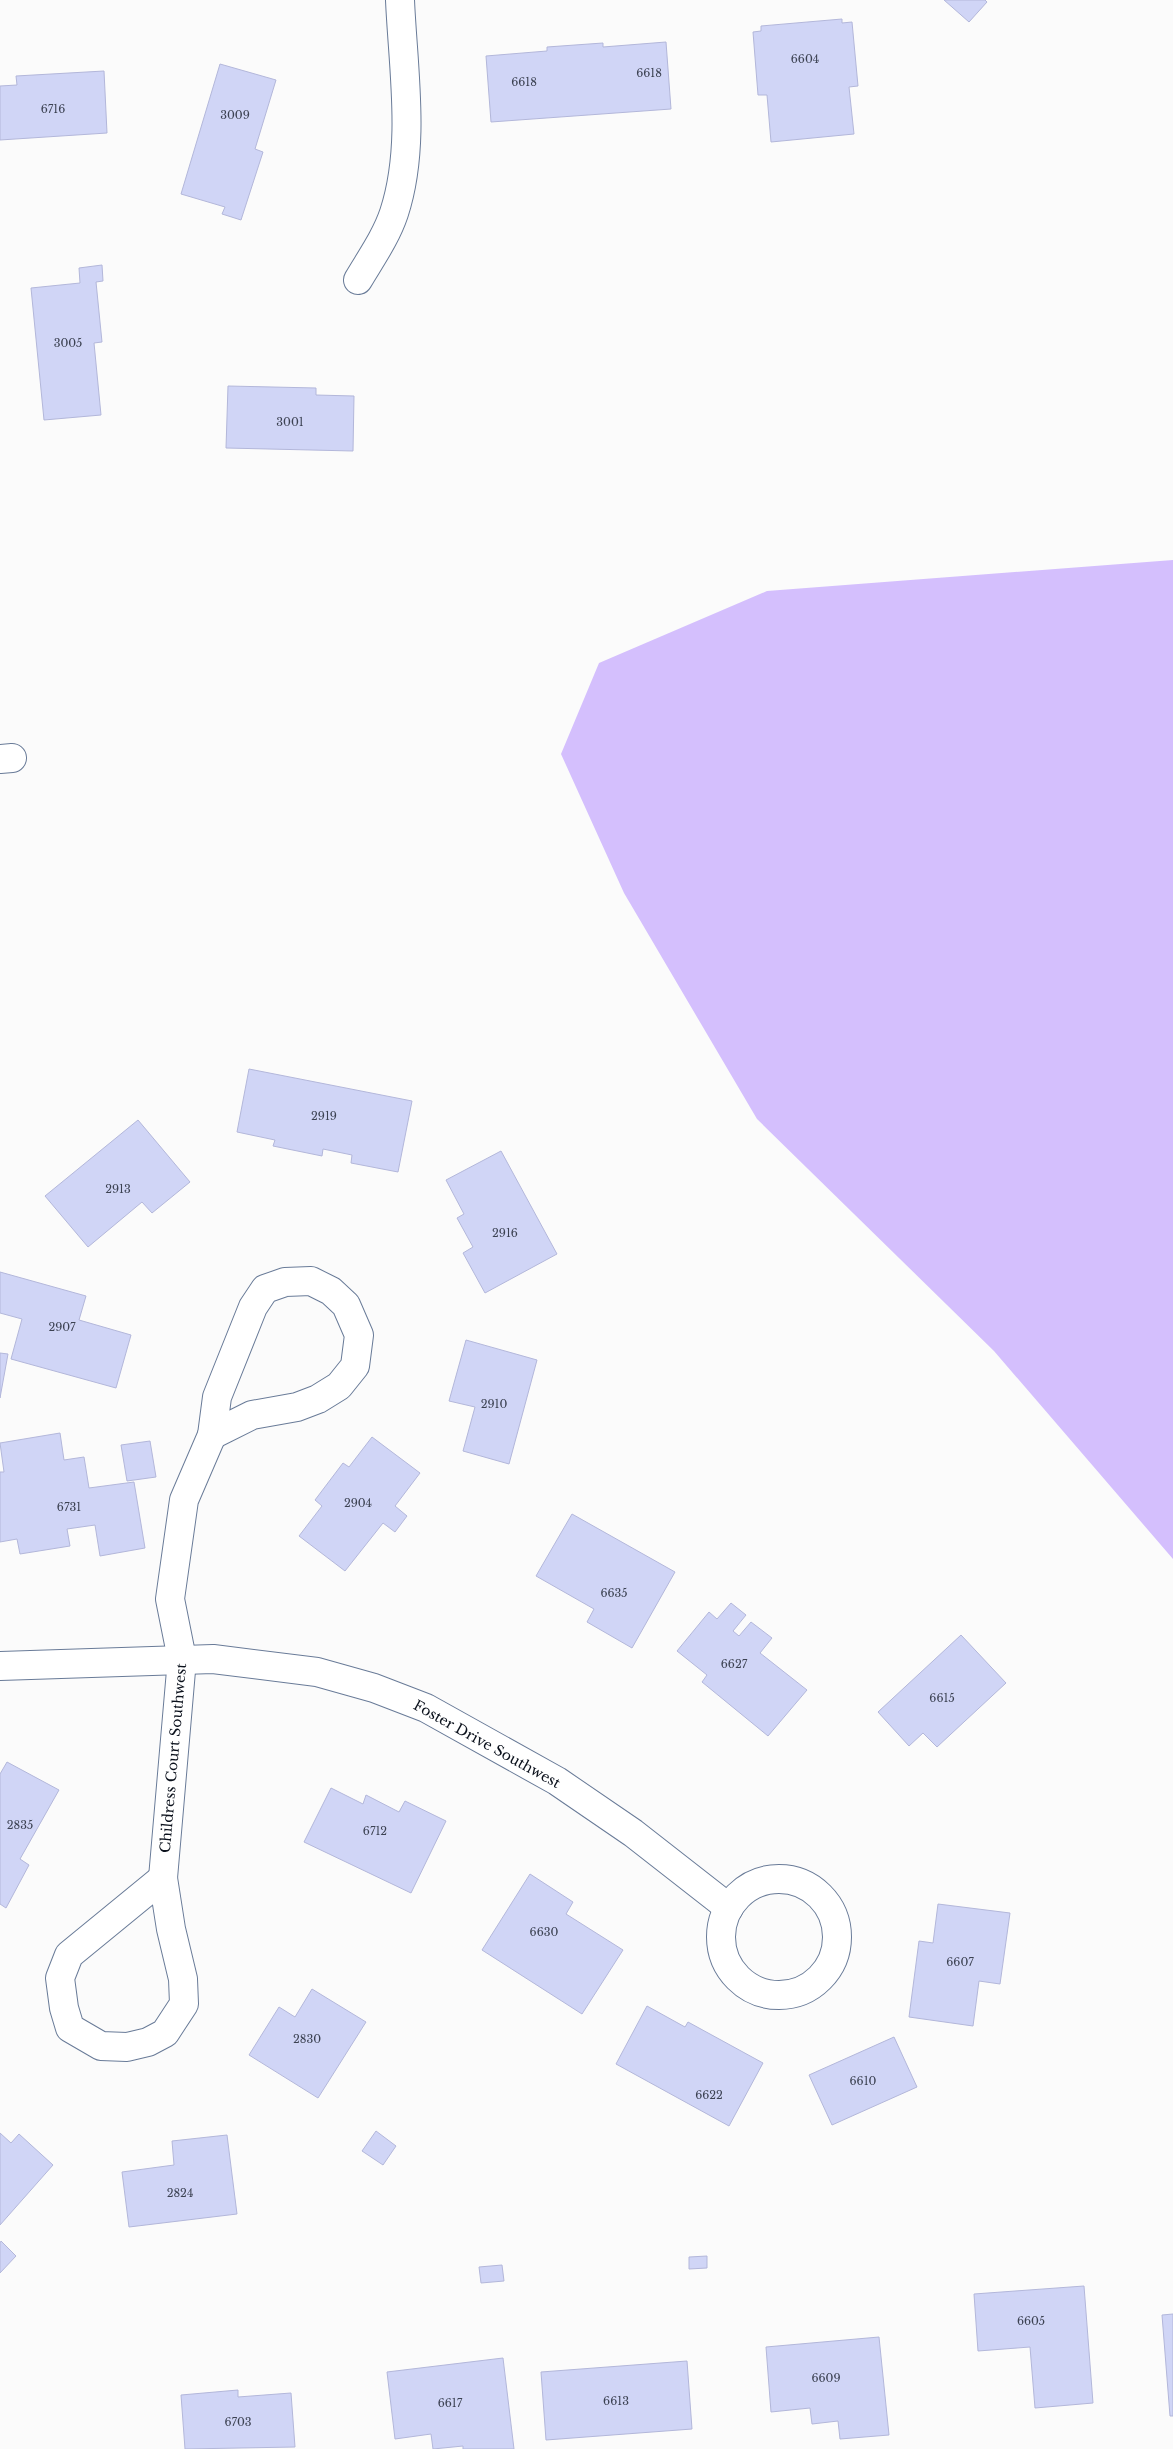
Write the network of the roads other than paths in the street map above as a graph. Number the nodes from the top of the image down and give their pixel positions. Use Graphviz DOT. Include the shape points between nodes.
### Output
graph roads {
  1 [pos="400,0"];
  2 [pos="358,280"];
  3 [pos="212,1435"];
  4 [pos="182,1659"];
  5 [pos="0,1666"];
  6 [pos="163,1878"];
  7 [pos="729,1908"];
  1 -- 2 [label="street" via="406,121 401,185 382,239"];
  3 -- 3 [label="street, Childress Court Southwest" via="217,1397 253,1307 265,1289 285,1282 311,1281 331,1290 346,1305 358,1335 355,1366 339,1386 297,1407 252,1415"];
  3 -- 4 [label="street, Childress Court Southwest" via="184,1500 170,1599"];
  4 -- 5 [label="street, Foster Drive Southwest"];
  4 -- 6 [label="street, Childress Court Southwest"];
  4 -- 7 [label="street, Foster Drive Southwest" via="213,1659 317,1672 374,1688 426,1708 557,1781 633,1833"];
  6 -- 6 [label="street, Childress Court Southwest" via="69,1954 60,1978 70,2028 101,2046 127,2047 148,2042 165,2033 184,2004 184,1979 171,1929"];
  7 -- 7 [label="street" via="720,1933 725,1959 745,1984 759,1992 786,1995 810,1987 828,1970 837,1947 834,1919 824,1900 805,1884 781,1879 757,1883 737,1897"];
}
